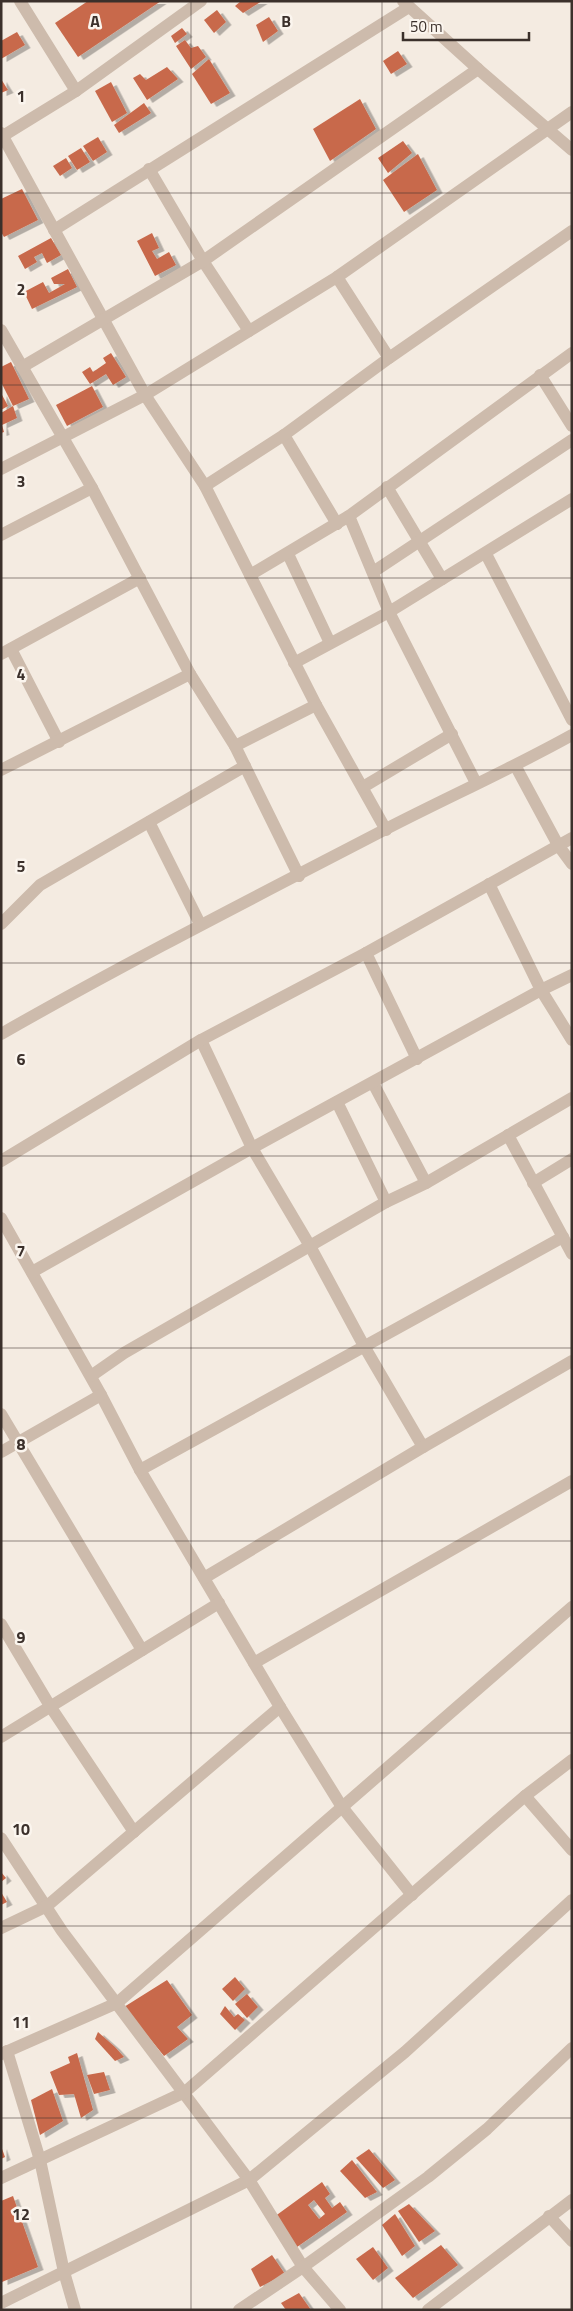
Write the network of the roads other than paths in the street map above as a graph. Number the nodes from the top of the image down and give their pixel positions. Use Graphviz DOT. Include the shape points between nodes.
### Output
graph roads {
  1 [pos="20,1"];
  2 [pos="201,1"];
  3 [pos="406,4"];
  4 [pos="478,70"];
  5 [pos="76,91"];
  6 [pos="572,112"];
  7 [pos="547,128"];
  8 [pos="2,134"];
  9 [pos="5,150"];
  10 [pos="572,150"];
  11 [pos="149,169"];
  12 [pos="54,230"];
  13 [pos="572,231"];
  14 [pos="204,261"];
  15 [pos="337,277"];
  16 [pos="104,320"];
  17 [pos="1,330"];
  18 [pos="249,331"];
  19 [pos="6,352"];
  20 [pos="572,352"];
  21 [pos="389,358"];
  22 [pos="22,368"];
  23 [pos="540,375"];
  24 [pos="145,395"];
  25 [pos="572,426"];
  26 [pos="284,435"];
  27 [pos="62,438"];
  28 [pos="572,440"];
  29 [pos="1,469"];
  30 [pos="205,486"];
  31 [pos="387,487"];
  32 [pos="92,488"];
  33 [pos="571,501"];
  34 [pos="349,516"];
  35 [pos="337,524"];
  36 [pos="1,535"];
  37 [pos="420,542"];
  38 [pos="288,554"];
  39 [pos="486,554"];
  40 [pos="373,572"];
  41 [pos="250,575"];
  42 [pos="140,578"];
  43 [pos="442,579"];
  44 [pos="388,612"];
  45 [pos="330,643"];
  46 [pos="6,652"];
  47 [pos="294,663"];
  48 [pos="190,674"];
  49 [pos="316,705"];
  50 [pos="572,720"];
  51 [pos="452,734"];
  52 [pos="572,735"];
  53 [pos="59,742"];
  54 [pos="235,746"];
  55 [pos="245,766"];
  56 [pos="516,767"];
  57 [pos="1,770"];
  58 [pos="476,784"];
  59 [pos="363,786"];
  60 [pos="149,822"];
  61 [pos="386,830"];
  62 [pos="572,838"];
  63 [pos="558,845"];
  64 [pos="572,864"];
  65 [pos="299,876"];
  66 [pos="489,884"];
  67 [pos="1,924"];
  68 [pos="200,924"];
  69 [pos="366,953"];
  70 [pos="572,975"];
  71 [pos="541,990"];
  72 [pos="1,1034"];
  73 [pos="201,1040"];
  74 [pos="572,1040"];
  75 [pos="418,1059"];
  76 [pos="373,1082"];
  77 [pos="572,1098"];
  78 [pos="337,1102"];
  79 [pos="508,1135"];
  80 [pos="252,1148"];
  81 [pos="572,1159"];
  82 [pos="1,1161"];
  83 [pos="426,1183"];
  84 [pos="533,1183"];
  85 [pos="386,1202"];
  86 [pos="3,1226"];
  87 [pos="563,1238"];
  88 [pos="310,1246"];
  89 [pos="572,1254"];
  90 [pos="32,1272"];
  91 [pos="364,1346"];
  92 [pos="572,1361"];
  93 [pos="91,1376"];
  94 [pos="101,1395"];
  95 [pos="1,1414"];
  96 [pos="19,1442"];
  97 [pos="423,1447"];
  98 [pos="1,1452"];
  99 [pos="140,1470"];
  100 [pos="572,1481"];
  101 [pos="204,1578"];
  102 [pos="219,1603"];
  103 [pos="572,1607"];
  104 [pos="1,1624"];
  105 [pos="142,1650"];
  106 [pos="254,1663"];
  107 [pos="50,1706"];
  108 [pos="280,1707"];
  109 [pos="1,1737"];
  110 [pos="572,1760"];
  111 [pos="525,1796"];
  112 [pos="342,1807"];
  113 [pos="134,1832"];
  114 [pos="1,1838"];
  115 [pos="572,1850"];
  116 [pos="412,1895"];
  117 [pos="572,1900"];
  118 [pos="46,1906"];
  119 [pos="1,1928"];
  120 [pos="117,2003"];
  121 [pos="572,2048"];
  122 [pos="4,2053"];
  123 [pos="185,2092"];
  124 [pos="40,2160"];
  125 [pos="1,2178"];
  126 [pos="249,2180"];
  127 [pos="572,2200"];
  128 [pos="549,2216"];
  129 [pos="572,2241"];
  130 [pos="303,2267"];
  131 [pos="64,2272"];
  132 [pos="1,2302"];
  133 [pos="247,2308"];
  134 [pos="75,2310"];
  135 [pos="340,2310"];
  136 [pos="428,2310"];
  1 -- 5 [label="street"];
  2 -- 5 [label="street"];
  3 -- 4 [label="street"];
  3 -- 11 [label="street"];
  4 -- 7 [label="street"];
  4 -- 14 [label="street"];
  5 -- 8 [label="street"];
  6 -- 7 [label="street"];
  7 -- 10 [label="street"];
  7 -- 15 [label="street"];
  8 -- 9 [label="street"];
  9 -- 12 [label="street"];
  11 -- 12 [label="street"];
  11 -- 14 [label="street"];
  12 -- 16 [label="street"];
  13 -- 21 [label="street"];
  14 -- 16 [label="street"];
  14 -- 18 [label="street"];
  15 -- 18 [label="street"];
  15 -- 21 [label="street"];
  16 -- 22 [label="street"];
  16 -- 24 [label="street"];
  17 -- 19 [label="street"];
  18 -- 24 [label="street"];
  19 -- 22 [label="street"];
  20 -- 23 [label="street"];
  21 -- 26 [label="street"];
  22 -- 27 [label="street"];
  23 -- 25 [label="street"];
  23 -- 31 [label="street"];
  24 -- 27 [label="street"];
  24 -- 30 [label="street"];
  26 -- 30 [label="street"];
  26 -- 35 [label="street"];
  27 -- 29 [label="street"];
  27 -- 32 [label="street"];
  28 -- 37 [label="street"];
  30 -- 41 [label="street"];
  31 -- 34 [label="street"];
  31 -- 37 [label="street"];
  32 -- 36 [label="street"];
  32 -- 42 [label="street"];
  33 -- 39 [label="street"];
  34 -- 35 [label="street"];
  34 -- 40 [label="street"];
  35 -- 38 [label="street"];
  37 -- 40 [label="street"];
  37 -- 43 [label="street"];
  38 -- 41 [label="street"];
  38 -- 45 [label="street"];
  39 -- 43 [label="street"];
  39 -- 50 [label="street"];
  40 -- 44 [label="street"];
  41 -- 47 [label="street"];
  42 -- 46 [label="street"];
  42 -- 48 [label="street"];
  43 -- 44 [label="street"];
  44 -- 45 [label="street"];
  44 -- 51 [label="street"];
  45 -- 47 [label="street"];
  46 -- 53 [label="street"];
  47 -- 49 [label="street"];
  48 -- 53 [label="street"];
  48 -- 54 [label="street"];
  49 -- 54 [label="street"];
  49 -- 59 [label="street"];
  51 -- 58 [label="street"];
  51 -- 59 [label="street"];
  52 -- 56 [label="street"];
  53 -- 57 [label="street"];
  54 -- 55 [label="street"];
  55 -- 60 [label="street"];
  55 -- 65 [label="street"];
  56 -- 58 [label="street"];
  56 -- 63 [label="street"];
  58 -- 61 [label="street"];
  59 -- 61 [label="street"];
  60 -- 67 [label="street" via="40,885"];
  60 -- 68 [label="street"];
  61 -- 65 [label="street"];
  62 -- 63 [label="street"];
  63 -- 64 [label="street"];
  63 -- 66 [label="street"];
  65 -- 68 [label="street"];
  66 -- 69 [label="street"];
  66 -- 71 [label="street"];
  68 -- 72 [label="street"];
  69 -- 73 [label="street"];
  69 -- 75 [label="street"];
  70 -- 71 [label="street"];
  71 -- 74 [label="street"];
  71 -- 75 [label="street"];
  73 -- 80 [label="street"];
  73 -- 82 [label="street"];
  75 -- 76 [label="street"];
  76 -- 78 [label="street"];
  76 -- 83 [label="street"];
  77 -- 79 [label="street"];
  78 -- 80 [label="street"];
  78 -- 85 [label="street"];
  79 -- 83 [label="street"];
  79 -- 84 [label="street"];
  80 -- 88 [label="street"];
  80 -- 90 [label="street"];
  81 -- 84 [label="street"];
  83 -- 85 [label="street"];
  84 -- 87 [label="street"];
  85 -- 88 [label="street"];
  86 -- 90 [label="street"];
  87 -- 89 [label="street"];
  87 -- 91 [label="street"];
  88 -- 91 [label="street"];
  88 -- 93 [label="street" via="124,1353"];
  90 -- 93 [label="street"];
  91 -- 97 [label="street"];
  91 -- 99 [label="street"];
  92 -- 97 [label="street"];
  93 -- 94 [label="street"];
  94 -- 96 [label="street"];
  94 -- 99 [label="street"];
  95 -- 96 [label="street"];
  96 -- 98 [label="street"];
  96 -- 105 [label="street"];
  97 -- 101 [label="street"];
  99 -- 101 [label="street"];
  100 -- 106 [label="street"];
  101 -- 102 [label="street"];
  102 -- 105 [label="street"];
  102 -- 106 [label="street"];
  103 -- 112 [label="street"];
  104 -- 107 [label="street"];
  105 -- 107 [label="street"];
  106 -- 108 [label="street"];
  107 -- 109 [label="street"];
  107 -- 113 [label="street"];
  108 -- 112 [label="street"];
  108 -- 113 [label="street"];
  110 -- 111 [label="street"];
  111 -- 115 [label="street"];
  111 -- 116 [label="street"];
  112 -- 116 [label="street"];
  112 -- 120 [label="street"];
  113 -- 118 [label="street"];
  114 -- 118 [label="street"];
  116 -- 123 [label="street"];
  117 -- 126 [label="street" via="405,2052"];
  118 -- 119 [label="street"];
  118 -- 120 [label="street"];
  120 -- 122 [label="street"];
  120 -- 123 [label="street"];
  121 -- 130 [label="street" via="487,2129 428,2177"];
  122 -- 124 [label="street"];
  123 -- 124 [label="street"];
  123 -- 126 [label="street"];
  124 -- 125 [label="street"];
  124 -- 131 [label="street"];
  126 -- 130 [label="street"];
  126 -- 131 [label="street"];
  127 -- 128 [label="street"];
  128 -- 129 [label="street"];
  128 -- 136 [label="street"];
  130 -- 133 [label="street"];
  130 -- 135 [label="street"];
  131 -- 132 [label="street"];
  131 -- 134 [label="street"];
}
